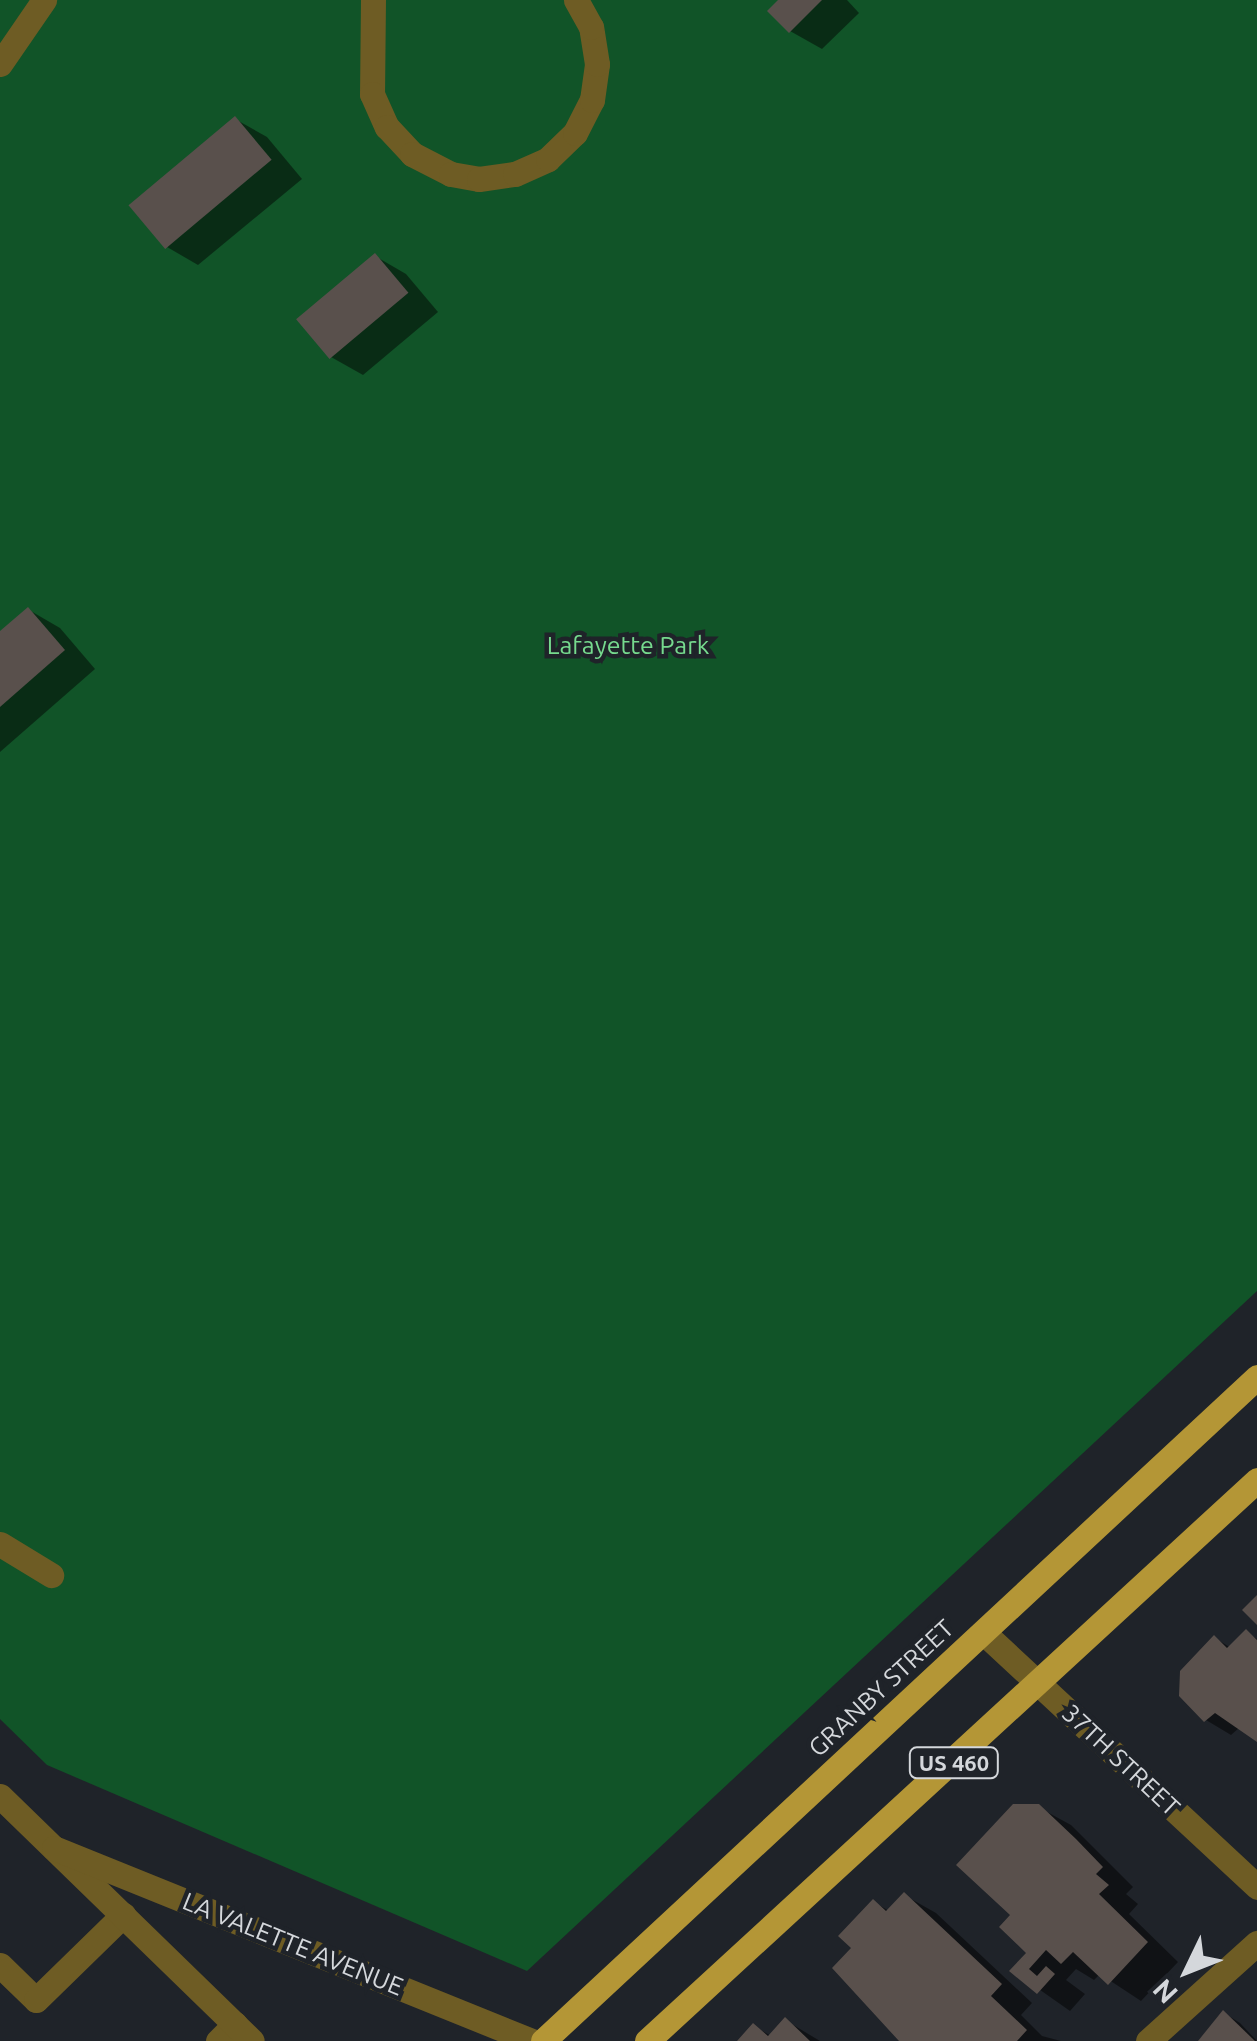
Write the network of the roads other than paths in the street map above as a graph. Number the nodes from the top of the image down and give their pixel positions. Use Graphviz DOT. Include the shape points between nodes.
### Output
graph roads {
  1 [pos="44,0"];
  2 [pos="373,0"];
  3 [pos="576,0"];
  4 [pos="0,64"];
  5 [pos="1257,1376"];
  6 [pos="1257,1480"];
  7 [pos="0,1544"];
  8 [pos="51,1575"];
  9 [pos="984,1633"];
  10 [pos="1040,1684"];
  11 [pos="1,1798"];
  12 [pos="54,1848"];
  13 [pos="1257,1888"];
  14 [pos="124,1915"];
  15 [pos="1257,1943"];
  16 [pos="0,1965"];
  17 [pos="235,2035"];
  18 [pos="532,2041"];
  19 [pos="543,2041"];
  20 [pos="647,2041"];
  21 [pos="1148,2041"];
  1 -- 4 [label="street"];
  2 -- 3 [label="street" via="372,94 387,128 412,154 451,174 479,179 515,174 548,158 575,133 592,100 597,64 591,27"];
  5 -- 9 [label="main road, GRANBY STREET / US 460"];
  6 -- 10 [label="main road, US 460"];
  7 -- 8 [label="street"];
  9 -- 10 [label="street, 37TH STREET"];
  9 -- 19 [label="main road, GRANBY STREET / US 460"];
  10 -- 13 [label="street, 37TH STREET"];
  10 -- 20 [label="main road, US 460"];
  11 -- 12 [label="street, LA VALETTE AVENUE"];
  12 -- 14 [label="street, LA VALETTE AVENUE"];
  12 -- 18 [label="street, LA VALETTE AVENUE"];
  14 -- 16 [label="street" via="36,2000"];
  14 -- 17 [label="street, LA VALETTE AVENUE"];
  15 -- 21 [label="street"];
}
